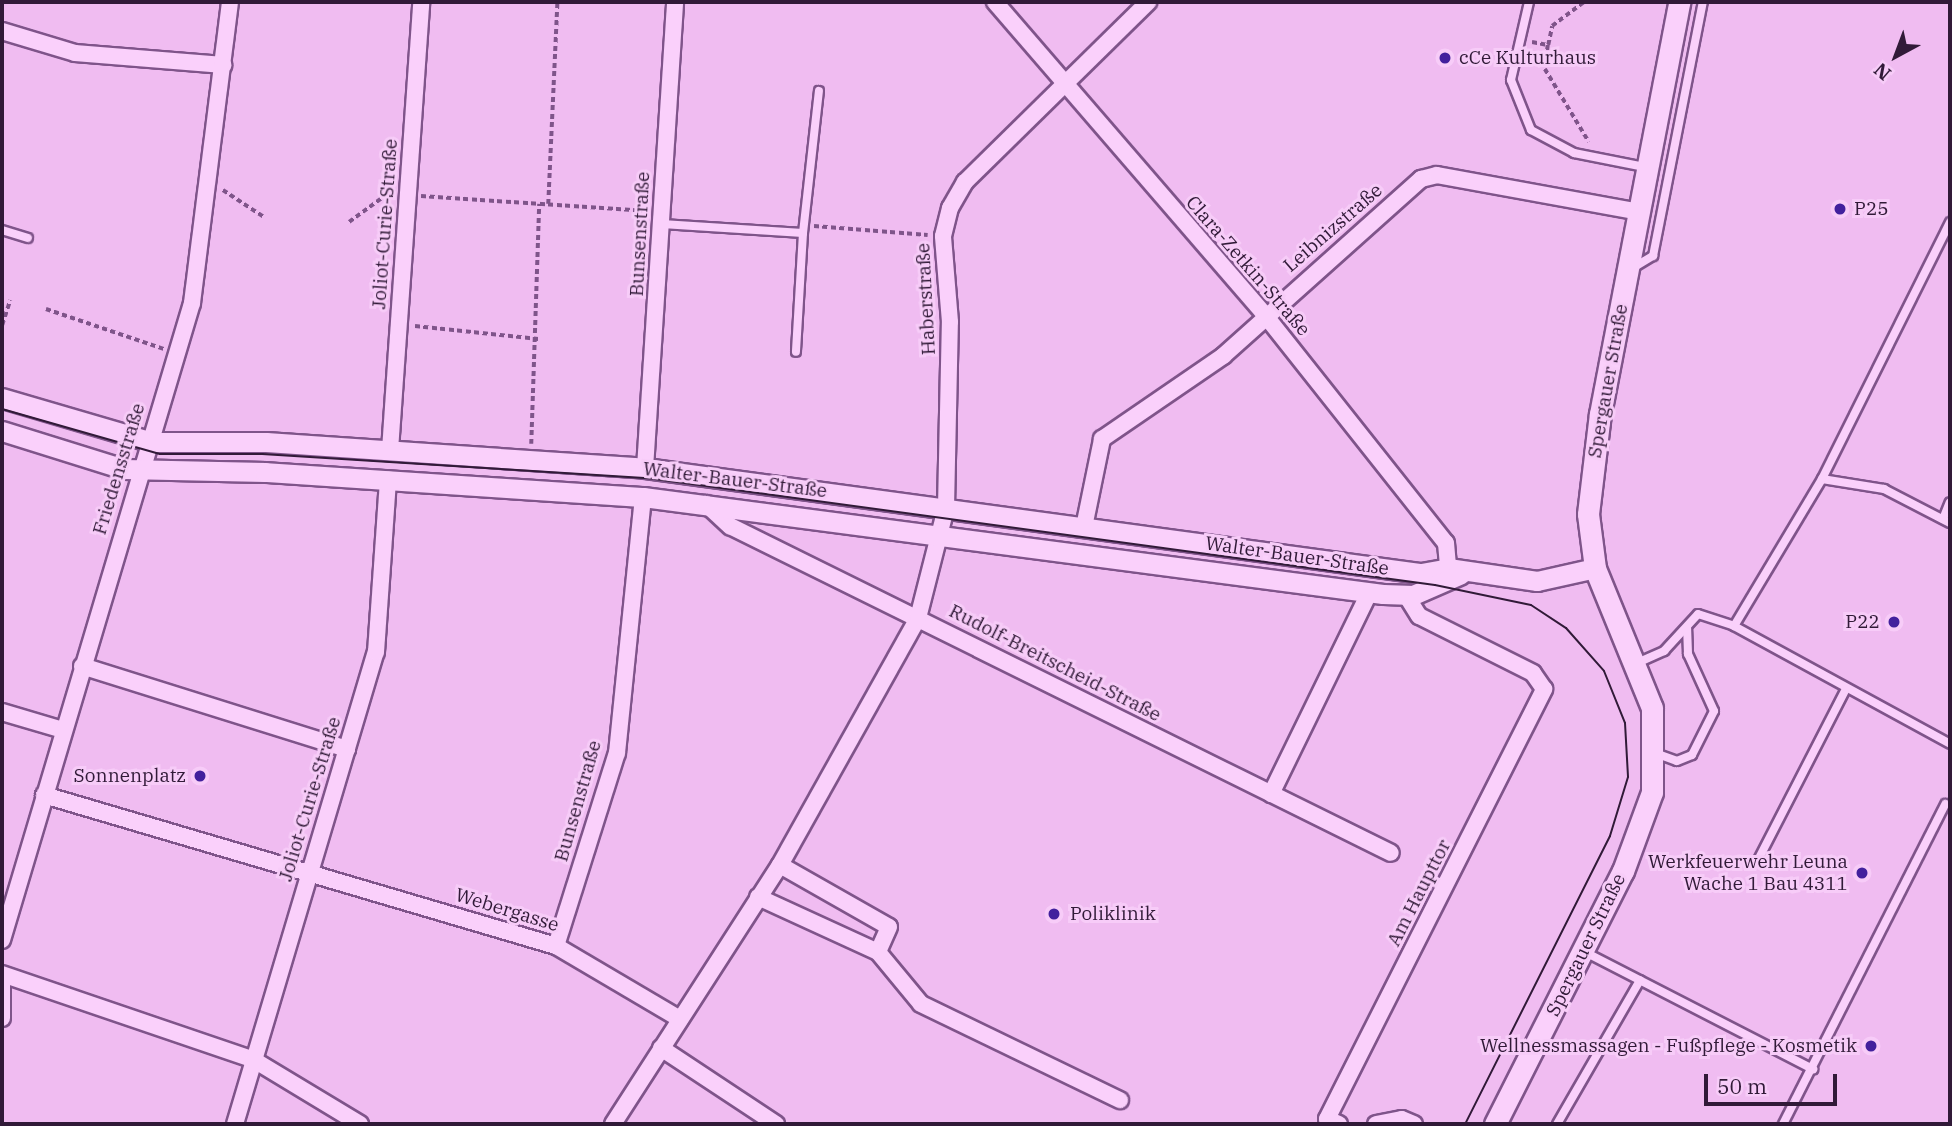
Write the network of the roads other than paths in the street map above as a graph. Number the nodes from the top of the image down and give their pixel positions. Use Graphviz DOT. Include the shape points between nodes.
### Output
graph roads {
  1 [pos="230,2"];
  2 [pos="421,2"];
  3 [pos="675,2"];
  4 [pos="995,2"];
  5 [pos="1148,2"];
  6 [pos="1529,2"];
  7 [pos="1679,2"];
  8 [pos="1703,2"];
  9 [pos="2,31"];
  10 [pos="224,65"];
  11 [pos="1060,84"];
  12 [pos="819,91"];
  13 [pos="1648,168"];
  14 [pos="1640,212"];
  15 [pos="662,218"];
  16 [pos="1950,222"];
  17 [pos="804,229"];
  18 [pos="2,230"];
  19 [pos="28,238"];
  20 [pos="1629,270"];
  21 [pos="1265,315"];
  22 [pos="796,352"];
  23 [pos="2,398"];
  24 [pos="2,431"];
  25 [pos="152,442"];
  26 [pos="390,450"];
  27 [pos="645,468"];
  28 [pos="143,471"];
  29 [pos="1822,479"];
  30 [pos="388,480"];
  31 [pos="643,497"];
  32 [pos="1950,502"];
  33 [pos="706,504"];
  34 [pos="946,508"];
  35 [pos="1947,521"];
  36 [pos="1084,527"];
  37 [pos="942,536"];
  38 [pos="1448,568"];
  39 [pos="1595,568"];
  40 [pos="1469,572"];
  41 [pos="1369,593"];
  42 [pos="1406,595"];
  43 [pos="918,618"];
  44 [pos="1734,626"];
  45 [pos="1687,628"];
  46 [pos="1637,663"];
  47 [pos="82,666"];
  48 [pos="1533,673"];
  49 [pos="1846,689"];
  50 [pos="2,712"];
  51 [pos="63,730"];
  52 [pos="1949,742"];
  53 [pos="346,749"];
  54 [pos="1655,755"];
  55 [pos="1271,794"];
  56 [pos="44,795"];
  57 [pos="1945,804"];
  58 [pos="1391,853"];
  59 [pos="1758,860"];
  60 [pos="780,864"];
  61 [pos="309,874"];
  62 [pos="758,897"];
  63 [pos="2,940"];
  64 [pos="556,946"];
  65 [pos="1583,951"];
  66 [pos="878,952"];
  67 [pos="2,974"];
  68 [pos="1640,980"];
  69 [pos="2,983"];
  70 [pos="2,1018"];
  71 [pos="680,1019"];
  72 [pos="662,1048"];
  73 [pos="254,1060"];
  74 [pos="1813,1069"];
  75 [pos="1120,1100"];
  76 [pos="235,1124"];
  77 [pos="360,1124"];
  78 [pos="613,1124"];
  79 [pos="776,1124"];
  80 [pos="1339,1124"];
  81 [pos="1376,1124"];
  82 [pos="1414,1124"];
  83 [pos="1495,1124"];
  84 [pos="1557,1124"];
  85 [pos="1783,1124"];
  1 -- 10 [label="street, Friedensstraße"];
  2 -- 26 [label="street, Joliot-Curie-Straße"];
  3 -- 15 [label="street, Bunsenstraße"];
  4 -- 11 [label="street, Clara-Zetkin-Straße"];
  5 -- 11 [label="street, Haberstraße"];
  6 -- 13 [label="lane" via="1511,80 1531,130 1549,143"];
  7 -- 13 [label="main road, Spergauer Straße"];
  8 -- 20 [label="lane" via="1653,256"];
  9 -- 10 [label="street" via="75,53"];
  10 -- 25 [label="street, Friedensstraße" via="197,283"];
  11 -- 21 [label="street, Clara-Zetkin-Straße"];
  11 -- 34 [label="street, Haberstraße" via="965,183 943,236 950,322"];
  12 -- 17 [label="lane"];
  13 -- 14 [label="main road, Spergauer Straße"];
  14 -- 20 [label="main road, Spergauer Straße"];
  14 -- 21 [label="street, Leibnizstraße" via="1429,176"];
  15 -- 17 [label="lane"];
  15 -- 27 [label="street, Bunsenstraße"];
  16 -- 29 [label="lane"];
  17 -- 22 [label="lane"];
  18 -- 19 [label="lane"];
  20 -- 39 [label="main road, Spergauer Straße" via="1593,457 1588,542"];
  21 -- 36 [label="street, Leibnizstraße" via="1172,396 1102,439"];
  21 -- 38 [label="street, Clara-Zetkin-Straße" via="1446,543"];
  23 -- 25 [label="street, Walter-Bauer-Straße"];
  24 -- 28 [label="street, Walter-Bauer-Straße"];
  25 -- 26 [label="street, Walter-Bauer-Straße"];
  25 -- 28 [label="street, Friedensstraße"];
  26 -- 27 [label="street, Walter-Bauer-Straße"];
  27 -- 34 [label="street, Walter-Bauer-Straße"];
  28 -- 30 [label="street, Walter-Bauer-Straße"];
  28 -- 47 [label="street, Friedensstraße"];
  29 -- 35 [label="lane" via="1884,489"];
  29 -- 44 [label="lane"];
  30 -- 31 [label="street, Walter-Bauer-Straße"];
  30 -- 53 [label="street, Joliot-Curie-Straße" via="378,640"];
  31 -- 33 [label="street, Walter-Bauer-Straße"];
  31 -- 64 [label="street, Bunsenstraße" via="617,753"];
  32 -- 35 [label="lane"];
  33 -- 37 [label="street, Walter-Bauer-Straße"];
  33 -- 43 [label="street, Rudolf-Breitscheid-Straße" via="730,526"];
  34 -- 36 [label="street, Walter-Bauer-Straße"];
  34 -- 37 [label="street, Haberstraße"];
  36 -- 38 [label="street, Walter-Bauer-Straße" via="1421,573"];
  37 -- 41 [label="street, Walter-Bauer-Straße"];
  37 -- 43 [label="street, Haberstraße"];
  38 -- 40 [label="street, Walter-Bauer-Straße"];
  39 -- 40 [label="street, Walter-Bauer-Straße" via="1537,580"];
  39 -- 46 [label="main road, Spergauer Straße"];
  40 -- 42 [label="street, Walter-Bauer-Straße"];
  41 -- 42 [label="street, Walter-Bauer-Straße"];
  41 -- 55 [label="street"];
  42 -- 48 [label="street, Walter-Bauer-Straße" via="1419,616"];
  43 -- 55 [label="street, Rudolf-Breitscheid-Straße"];
  43 -- 60 [label="street, Haberstraße"];
  44 -- 45 [label="lane" via="1698,614"];
  44 -- 49 [label="lane"];
  45 -- 46 [label="lane" via="1664,652"];
  45 -- 54 [label="lane" via="1688,654 1714,711 1692,755 1677,761"];
  46 -- 54 [label="main road, Spergauer Straße" via="1652,708"];
  47 -- 51 [label="street, Friedensstraße"];
  47 -- 53 [label="street"];
  48 -- 80 [label="street, Am Haupttor" via="1544,689 1327,1119"];
  49 -- 52 [label="lane"];
  49 -- 59 [label="lane"];
  50 -- 51 [label="street"];
  51 -- 56 [label="street, Friedensstraße"];
  53 -- 61 [label="street, Joliot-Curie-Straße"];
  54 -- 65 [label="main road, Spergauer Straße" via="1641,826"];
  55 -- 58 [label="street, Rudolf-Breitscheid-Straße"];
  56 -- 61 [label="street"];
  56 -- 63 [label="street, Friedensstraße"];
  57 -- 74 [label="lane"];
  60 -- 62 [label="street, Haberstraße"];
  60 -- 66 [label="street" via="889,926"];
  61 -- 64 [label="street, Webergasse"];
  61 -- 73 [label="street, Joliot-Curie-Straße"];
  62 -- 66 [label="street"];
  62 -- 71 [label="street, Haberstraße"];
  64 -- 71 [label="street, Webergasse"];
  65 -- 68 [label="lane"];
  65 -- 83 [label="main road, Spergauer Straße"];
  66 -- 75 [label="street" via="921,1004"];
  67 -- 73 [label="street"];
  68 -- 74 [label="lane"];
  68 -- 84 [label="lane"];
  69 -- 70 [label="street"];
  71 -- 72 [label="street, Haberstraße"];
  72 -- 78 [label="street, Haberstraße"];
  72 -- 79 [label="street"];
  73 -- 76 [label="street, Joliot-Curie-Straße"];
  73 -- 77 [label="street"];
  74 -- 85 [label="lane"];
  81 -- 82 [label="street" via="1402,1119"];
}
